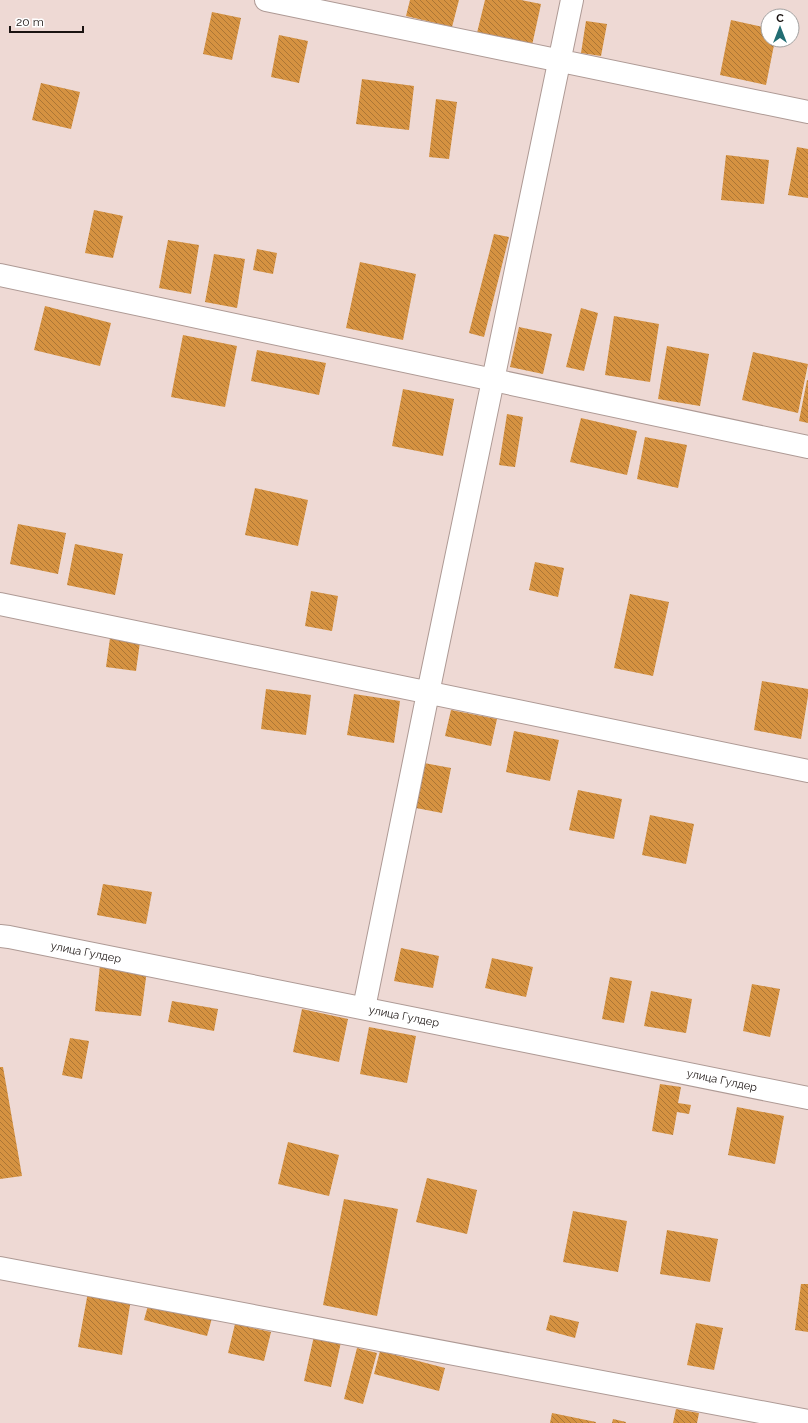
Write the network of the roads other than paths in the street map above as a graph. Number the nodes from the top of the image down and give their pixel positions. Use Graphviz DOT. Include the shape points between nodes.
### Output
graph roads {
  1 [pos="266,0"];
  2 [pos="572,0"];
  3 [pos="560,62"];
  4 [pos="808,112"];
  5 [pos="0,275"];
  6 [pos="493,380"];
  7 [pos="808,447"];
  8 [pos="0,604"];
  9 [pos="428,692"];
  10 [pos="808,771"];
  11 [pos="0,936"];
  12 [pos="364,1008"];
  13 [pos="808,1098"];
  14 [pos="0,1268"];
  15 [pos="808,1421"];
  1 -- 3 [label="street"];
  2 -- 3 [label="street"];
  3 -- 4 [label="street"];
  3 -- 6 [label="street"];
  5 -- 6 [label="street"];
  6 -- 7 [label="street"];
  6 -- 9 [label="street"];
  8 -- 9 [label="street"];
  9 -- 10 [label="street"];
  9 -- 12 [label="street"];
  11 -- 12 [label="street, улица Гулдер"];
  12 -- 13 [label="street, улица Гулдер"];
  14 -- 15 [label="street"];
}
